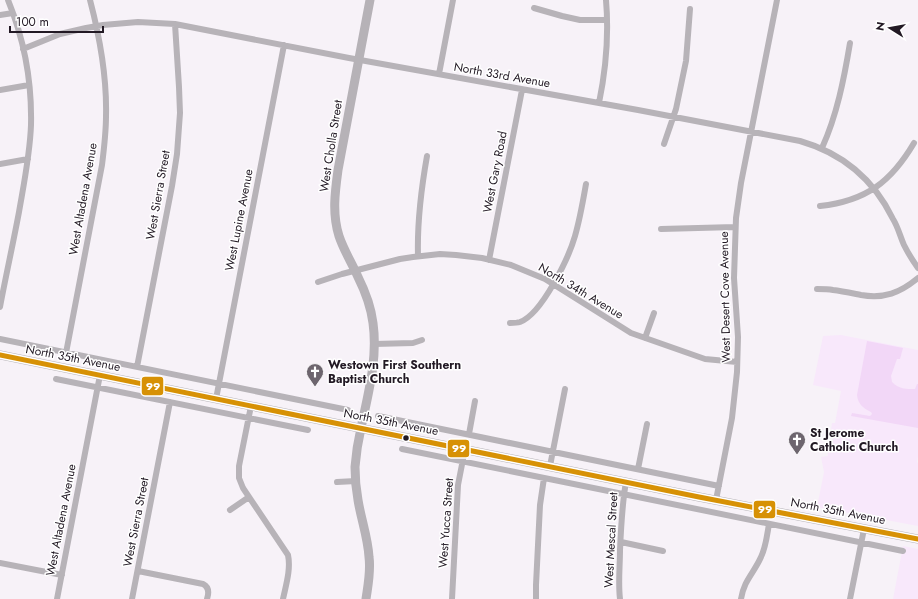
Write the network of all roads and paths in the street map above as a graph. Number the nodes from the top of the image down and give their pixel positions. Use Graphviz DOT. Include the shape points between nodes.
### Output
graph roads {
  1 [pos="8,0"];
  2 [pos="90,0"];
  3 [pos="370,0"];
  4 [pos="453,0"];
  5 [pos="606,0"];
  6 [pos="777,0"];
  7 [pos="534,8"];
  8 [pos="690,9"];
  9 [pos="13,13"];
  10 [pos="0,15"];
  11 [pos="607,20"];
  12 [pos="174,24"];
  13 [pos="96,26"];
  14 [pos="850,43"];
  15 [pos="284,45"];
  16 [pos="23,49"];
  17 [pos="359,60"];
  18 [pos="439,74"];
  19 [pos="29,85"];
  20 [pos="0,90"];
  21 [pos="522,90"];
  22 [pos="599,103"];
  23 [pos="674,117"];
  24 [pos="751,132"];
  25 [pos="914,143"];
  26 [pos="664,144"];
  27 [pos="822,148"];
  28 [pos="427,156"];
  29 [pos="28,159"];
  30 [pos="0,164"];
  31 [pos="586,184"];
  32 [pos="874,188"];
  33 [pos="820,206"];
  34 [pos="736,227"];
  35 [pos="661,229"];
  36 [pos="418,256"];
  37 [pos="489,260"];
  38 [pos="918,268"];
  39 [pos="355,271"];
  40 [pos="918,278"];
  41 [pos="318,282"];
  42 [pos="553,284"];
  43 [pos="817,289"];
  44 [pos="0,307"];
  45 [pos="654,313"];
  46 [pos="510,323"];
  47 [pos="645,338"];
  48 [pos="0,340"];
  49 [pos="422,340"];
  50 [pos="374,344"];
  51 [pos="66,353"];
  52 [pos="0,355"];
  53 [pos="737,362"];
  54 [pos="137,368"];
  55 [pos="100,375"];
  56 [pos="56,379"];
  57 [pos="218,384"];
  58 [pos="98,387"];
  59 [pos="565,389"];
  60 [pos="216,399"];
  61 [pos="475,401"];
  62 [pos="170,402"];
  63 [pos="251,406"];
  64 [pos="348,410"];
  65 [pos="378,416"];
  66 [pos="248,418"];
  67 [pos="647,424"];
  68 [pos="361,428"];
  69 [pos="308,430"];
  70 [pos="469,434"];
  71 [pos="402,449"];
  72 [pos="465,449"];
  73 [pos="553,452"];
  74 [pos="462,461"];
  75 [pos="550,466"];
  76 [pos="638,469"];
  77 [pos="544,478"];
  78 [pos="356,481"];
  79 [pos="337,482"];
  80 [pos="626,482"];
  81 [pos="719,486"];
  82 [pos="624,494"];
  83 [pos="249,497"];
  84 [pos="716,500"];
  85 [pos="230,510"];
  86 [pos="769,524"];
  87 [pos="864,529"];
  88 [pos="918,539"];
  89 [pos="621,542"];
  90 [pos="861,542"];
  91 [pos="663,551"];
  92 [pos="903,551"];
  93 [pos="0,563"];
  94 [pos="138,571"];
  95 [pos="62,575"];
  96 [pos="57,599"];
  97 [pos="132,599"];
  98 [pos="207,599"];
  99 [pos="283,599"];
  100 [pos="366,599"];
  101 [pos="452,599"];
  102 [pos="536,599"];
  103 [pos="620,599"];
  104 [pos="741,599"];
  105 [pos="850,599"];
  1 -- 9 [label="street"];
  2 -- 13 [label="street, West Altadena Avenue"];
  3 -- 17 [label="main road, West Cholla Street"];
  4 -- 18 [label="street"];
  5 -- 11 [label="street"];
  6 -- 24 [label="street, West Desert Cove Avenue"];
  7 -- 11 [label="street" via="580,20"];
  8 -- 23 [label="street" via="686,61"];
  9 -- 10 [label="street"];
  9 -- 16 [label="street"];
  11 -- 22 [label="street" via="605,72"];
  12 -- 13 [label="street, North 33rd Avenue" via="138,22"];
  12 -- 15 [label="street, North 33rd Avenue"];
  12 -- 54 [label="street, West Sierra Street" via="180,113 177,154"];
  13 -- 16 [label="street, North 33rd Avenue" via="60,34"];
  13 -- 51 [label="street, West Altadena Avenue" via="104,75 105,136 102,165"];
  14 -- 27 [label="street" via="839,99"];
  15 -- 17 [label="street, North 33rd Avenue"];
  15 -- 57 [label="street, West Lupine Avenue"];
  16 -- 19 [label="street"];
  17 -- 18 [label="street, North 33rd Avenue"];
  17 -- 39 [label="main road, West Cholla Street" via="335,192 339,235"];
  18 -- 21 [label="street, North 33rd Avenue"];
  19 -- 20 [label="street"];
  19 -- 29 [label="street" via="31,126"];
  21 -- 22 [label="street, North 33rd Avenue"];
  21 -- 37 [label="street, West Gary Road"];
  22 -- 23 [label="street, North 33rd Avenue"];
  23 -- 24 [label="street, North 33rd Avenue"];
  23 -- 26 [label="street"];
  24 -- 27 [label="street, North 33rd Avenue"];
  24 -- 34 [label="street, West Desert Cove Avenue"];
  25 -- 32 [label="street" via="898,167"];
  27 -- 32 [label="street, North 33rd Avenue" via="848,164"];
  28 -- 36 [label="street" via="420,202"];
  29 -- 30 [label="street"];
  29 -- 44 [label="street"];
  31 -- 42 [label="street" via="575,235 565,263"];
  32 -- 33 [label="street" via="854,199"];
  32 -- 38 [label="street, North 33rd Avenue" via="887,206 904,246"];
  34 -- 35 [label="street"];
  34 -- 53 [label="street, West Desert Cove Avenue" via="734,278"];
  36 -- 37 [label="street, North 34th Avenue" via="440,254"];
  36 -- 39 [label="street, North 34th Avenue"];
  37 -- 42 [label="street, North 34th Avenue" via="511,265"];
  39 -- 41 [label="street, North 34th Avenue"];
  39 -- 50 [label="main road, West Cholla Street" via="371,312"];
  40 -- 43 [label="street" via="899,291 878,296"];
  42 -- 46 [label="street" via="529,315 520,322"];
  42 -- 47 [label="street, North 34th Avenue" via="624,329"];
  45 -- 47 [label="street"];
  47 -- 53 [label="street, North 34th Avenue" via="705,359"];
  48 -- 51 [label="street, North 35th Avenue"];
  49 -- 50 [label="street" via="413,343"];
  50 -- 68 [label="main road, West Cholla Street"];
  51 -- 54 [label="street, North 35th Avenue"];
  52 -- 55 [label="main road, North 35th Avenue"];
  53 -- 81 [label="street, West Desert Cove Avenue" via="732,418"];
  54 -- 57 [label="street, North 35th Avenue"];
  55 -- 58 [label="street, West Altadena Avenue"];
  55 -- 60 [label="main road, North 35th Avenue"];
  56 -- 58 [label="street, North 35th Avenue"];
  57 -- 60 [label="street, West Lupine Avenue"];
  57 -- 64 [label="street, North 35th Avenue"];
  58 -- 62 [label="street, North 35th Avenue"];
  58 -- 95 [label="street, West Altadena Avenue"];
  59 -- 73 [label="street"];
  60 -- 63 [label="main road, North 35th Avenue"];
  61 -- 70 [label="street"];
  62 -- 66 [label="street, North 35th Avenue"];
  62 -- 94 [label="street, West Sierra Street"];
  63 -- 66 [label="street"];
  63 -- 68 [label="main road, North 35th Avenue"];
  65 -- 70 [label="street, North 35th Avenue"];
  66 -- 69 [label="street, North 35th Avenue"];
  66 -- 83 [label="street" via="239,472 241,483"];
  67 -- 76 [label="street"];
  68 -- 72 [label="main road, North 35th Avenue"];
  68 -- 78 [label="main road, West Cholla Street" via="356,458"];
  70 -- 73 [label="street, North 35th Avenue"];
  71 -- 74 [label="street, North 35th Avenue"];
  72 -- 74 [label="street, West Yucca Street"];
  72 -- 75 [label="main road, North 35th Avenue"];
  73 -- 75 [label="street"];
  73 -- 76 [label="street, North 35th Avenue"];
  74 -- 77 [label="street, North 35th Avenue"];
  74 -- 101 [label="street, West Yucca Street" via="458,485"];
  75 -- 80 [label="main road, North 35th Avenue"];
  76 -- 81 [label="street, North 35th Avenue"];
  77 -- 82 [label="street, North 35th Avenue"];
  77 -- 102 [label="street" via="540,505"];
  78 -- 79 [label="street"];
  78 -- 100 [label="main road, West Cholla Street" via="370,558"];
  80 -- 82 [label="street, West Mescal Street"];
  80 -- 84 [label="main road, North 35th Avenue"];
  81 -- 84 [label="street, West Desert Cove Avenue"];
  82 -- 86 [label="street, North 35th Avenue"];
  82 -- 89 [label="street, West Mescal Street"];
  83 -- 85 [label="street"];
  83 -- 99 [label="street" via="288,555 289,569"];
  84 -- 87 [label="main road, North 35th Avenue"];
  86 -- 90 [label="street, North 35th Avenue"];
  86 -- 104 [label="street" via="763,552 743,588"];
  87 -- 88 [label="main road, North 35th Avenue"];
  87 -- 90 [label="street"];
  89 -- 91 [label="street"];
  89 -- 103 [label="street, West Mescal Street" via="618,588"];
  90 -- 92 [label="street, North 35th Avenue"];
  90 -- 105 [label="street"];
  93 -- 95 [label="street"];
  94 -- 97 [label="street, West Sierra Street"];
  94 -- 98 [label="street" via="205,585"];
  95 -- 96 [label="street, West Altadena Avenue"];
}
